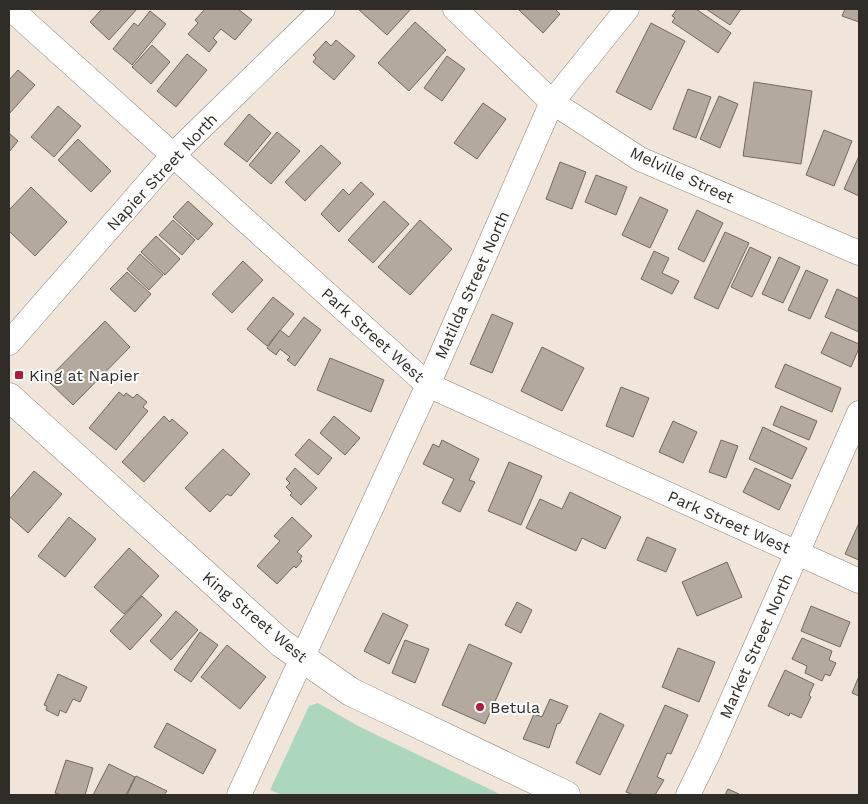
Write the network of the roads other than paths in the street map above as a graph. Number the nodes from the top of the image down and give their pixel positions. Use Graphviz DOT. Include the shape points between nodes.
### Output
graph roads {
  1 [pos="11,9"];
  2 [pos="323,9"];
  3 [pos="455,9"];
  4 [pos="627,9"];
  5 [pos="552,102"];
  6 [pos="173,155"];
  7 [pos="859,253"];
  8 [pos="9,343"];
  9 [pos="428,385"];
  10 [pos="9,398"];
  11 [pos="859,413"];
  12 [pos="798,553"];
  13 [pos="859,580"];
  14 [pos="301,658"];
  15 [pos="239,795"];
  16 [pos="566,795"];
  17 [pos="688,795"];
  1 -- 6 [label="street, Park Street West"];
  2 -- 6 [label="street, Napier Street North"];
  3 -- 5 [label="street, Melville Street"];
  4 -- 5 [label="street, Matilda Street North"];
  5 -- 7 [label="street, Melville Street" via="640,159"];
  5 -- 9 [label="street, Matilda Street North"];
  6 -- 8 [label="street, Napier Street North"];
  6 -- 9 [label="street, Park Street West"];
  9 -- 12 [label="street, Park Street West"];
  9 -- 14 [label="street, Matilda Street North"];
  10 -- 14 [label="main road, King Street West"];
  11 -- 12 [label="street, Market Street North"];
  12 -- 13 [label="street, Park Street West"];
  12 -- 17 [label="street, Market Street North"];
  14 -- 15 [label="street, Matilda Street North"];
  14 -- 16 [label="main road, King Street West" via="351,692"];
}
